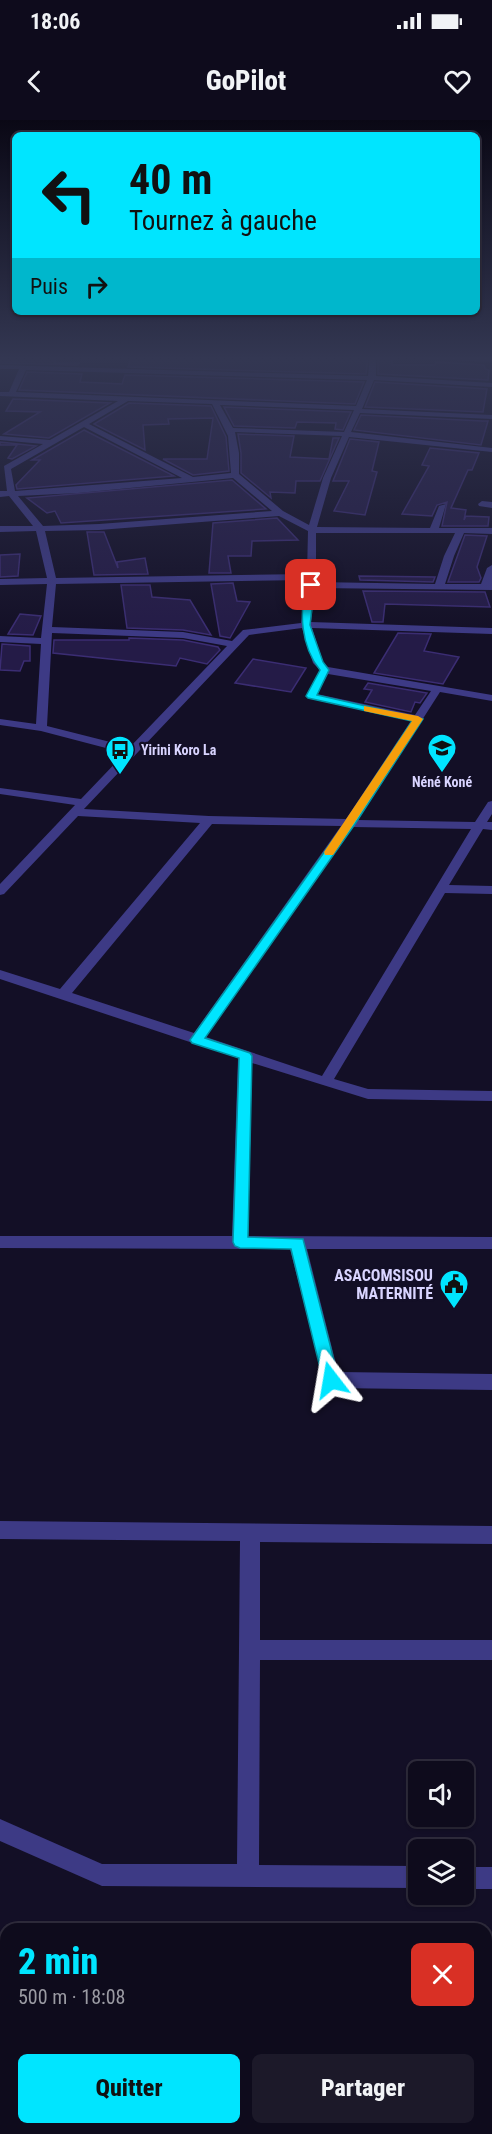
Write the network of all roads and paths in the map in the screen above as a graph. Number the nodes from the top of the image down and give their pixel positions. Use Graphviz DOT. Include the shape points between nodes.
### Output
graph roads {
  1 [pos="35,450"];
  2 [pos="135,450"];
  3 [pos="236,450"];
  4 [pos="340,450"];
  5 [pos="3,468"];
  6 [pos="235,475"];
  7 [pos="192,479"];
  8 [pos="11,493"];
  9 [pos="0,494"];
  10 [pos="482,504"];
  11 [pos="492,505"];
  12 [pos="443,506"];
  13 [pos="280,513"];
  14 [pos="40,528"];
  15 [pos="0,529"];
  16 [pos="312,530"];
  17 [pos="433,531"];
  18 [pos="461,531"];
  19 [pos="492,531"];
  20 [pos="492,568"];
  21 [pos="311,581"];
  22 [pos="0,582"];
  23 [pos="52,582"];
  24 [pos="439,587"];
  25 [pos="488,587"];
  26 [pos="306,625"];
  27 [pos="492,631"];
  28 [pos="46,635"];
  29 [pos="0,639"];
  30 [pos="234,644"];
  31 [pos="325,670"];
  32 [pos="437,689"];
  33 [pos="492,698"];
  34 [pos="418,719"];
  35 [pos="0,722"];
  36 [pos="41,728"];
  37 [pos="132,751"];
  38 [pos="0,791"];
  39 [pos="83,803"];
  40 [pos="492,804"];
  41 [pos="74,812"];
  42 [pos="209,820"];
  43 [pos="350,824"];
  44 [pos="485,826"];
  45 [pos="441,889"];
  46 [pos="492,890"];
  47 [pos="0,891"];
  48 [pos="0,974"];
  49 [pos="63,995"];
  50 [pos="197,1040"];
  51 [pos="245,1056"];
  52 [pos="325,1082"];
  53 [pos="492,1096"];
  54 [pos="0,1242"];
  55 [pos="240,1242"];
  56 [pos="297,1243"];
  57 [pos="492,1243"];
  58 [pos="492,1382"];
  59 [pos="0,1530"];
  60 [pos="250,1533"];
  61 [pos="492,1535"];
  62 [pos="249,1650"];
  63 [pos="492,1650"];
  64 [pos="0,1830"];
  65 [pos="248,1876"];
  66 [pos="408,1877"];
  67 [pos="474,1878"];
  68 [pos="492,1878"];
  1 -- 5 [label="street"];
  2 -- 7 [label="street"];
  3 -- 6 [label="street"];
  4 -- 16 [label="street"];
  5 -- 8 [label="street"];
  6 -- 7 [label="street"];
  6 -- 13 [label="street"];
  7 -- 8 [label="street"];
  8 -- 9 [label="street"];
  8 -- 14 [label="street"];
  10 -- 11 [label="street"];
  12 -- 17 [label="street"];
  13 -- 14 [label="street"];
  13 -- 16 [label="street"];
  14 -- 15 [label="street"];
  14 -- 23 [label="street"];
  16 -- 17 [label="street"];
  16 -- 21 [label="street"];
  17 -- 18 [label="street"];
  18 -- 19 [label="street"];
  18 -- 24 [label="street"];
  20 -- 25 [label="street"];
  21 -- 23 [label="street"];
  21 -- 24 [label="street"];
  21 -- 26 [label="street"];
  22 -- 23 [label="street"];
  23 -- 28 [label="street"];
  24 -- 25 [label="street"];
  26 -- 27 [label="street"];
  26 -- 30 [label="street" via="246,632"];
  26 -- 31 [label="street" via="318,663"];
  28 -- 29 [label="street"];
  28 -- 30 [label="street" via="183,635"];
  28 -- 36 [label="street"];
  30 -- 37 [label="street"];
  31 -- 32 [label="street"];
  31 -- 34 [label="street" via="311,696"];
  32 -- 33 [label="street"];
  32 -- 34 [label="street"];
  34 -- 43 [label="street"];
  35 -- 36 [label="street"];
  36 -- 37 [label="street"];
  37 -- 39 [label="street"];
  38 -- 39 [label="street"];
  39 -- 41 [label="street"];
  40 -- 44 [label="street"];
  41 -- 42 [label="street"];
  41 -- 47 [label="street"];
  42 -- 43 [label="street"];
  42 -- 49 [label="street"];
  43 -- 44 [label="street"];
  43 -- 50 [label="street"];
  44 -- 45 [label="street"];
  45 -- 46 [label="street"];
  45 -- 52 [label="street"];
  48 -- 49 [label="street"];
  49 -- 50 [label="street"];
  50 -- 51 [label="street"];
  51 -- 52 [label="street"];
  51 -- 55 [label="street"];
  52 -- 53 [label="street" via="368,1094"];
  54 -- 55 [label="street"];
  55 -- 56 [label="street"];
  56 -- 57 [label="street"];
  56 -- 58 [label="street" via="331,1380"];
  59 -- 60 [label="street"];
  60 -- 61 [label="street"];
  60 -- 62 [label="street"];
  62 -- 63 [label="street"];
  62 -- 65 [label="street"];
  64 -- 65 [label="street" via="102,1875"];
  65 -- 66 [label="street"];
  67 -- 68 [label="street"];
}
